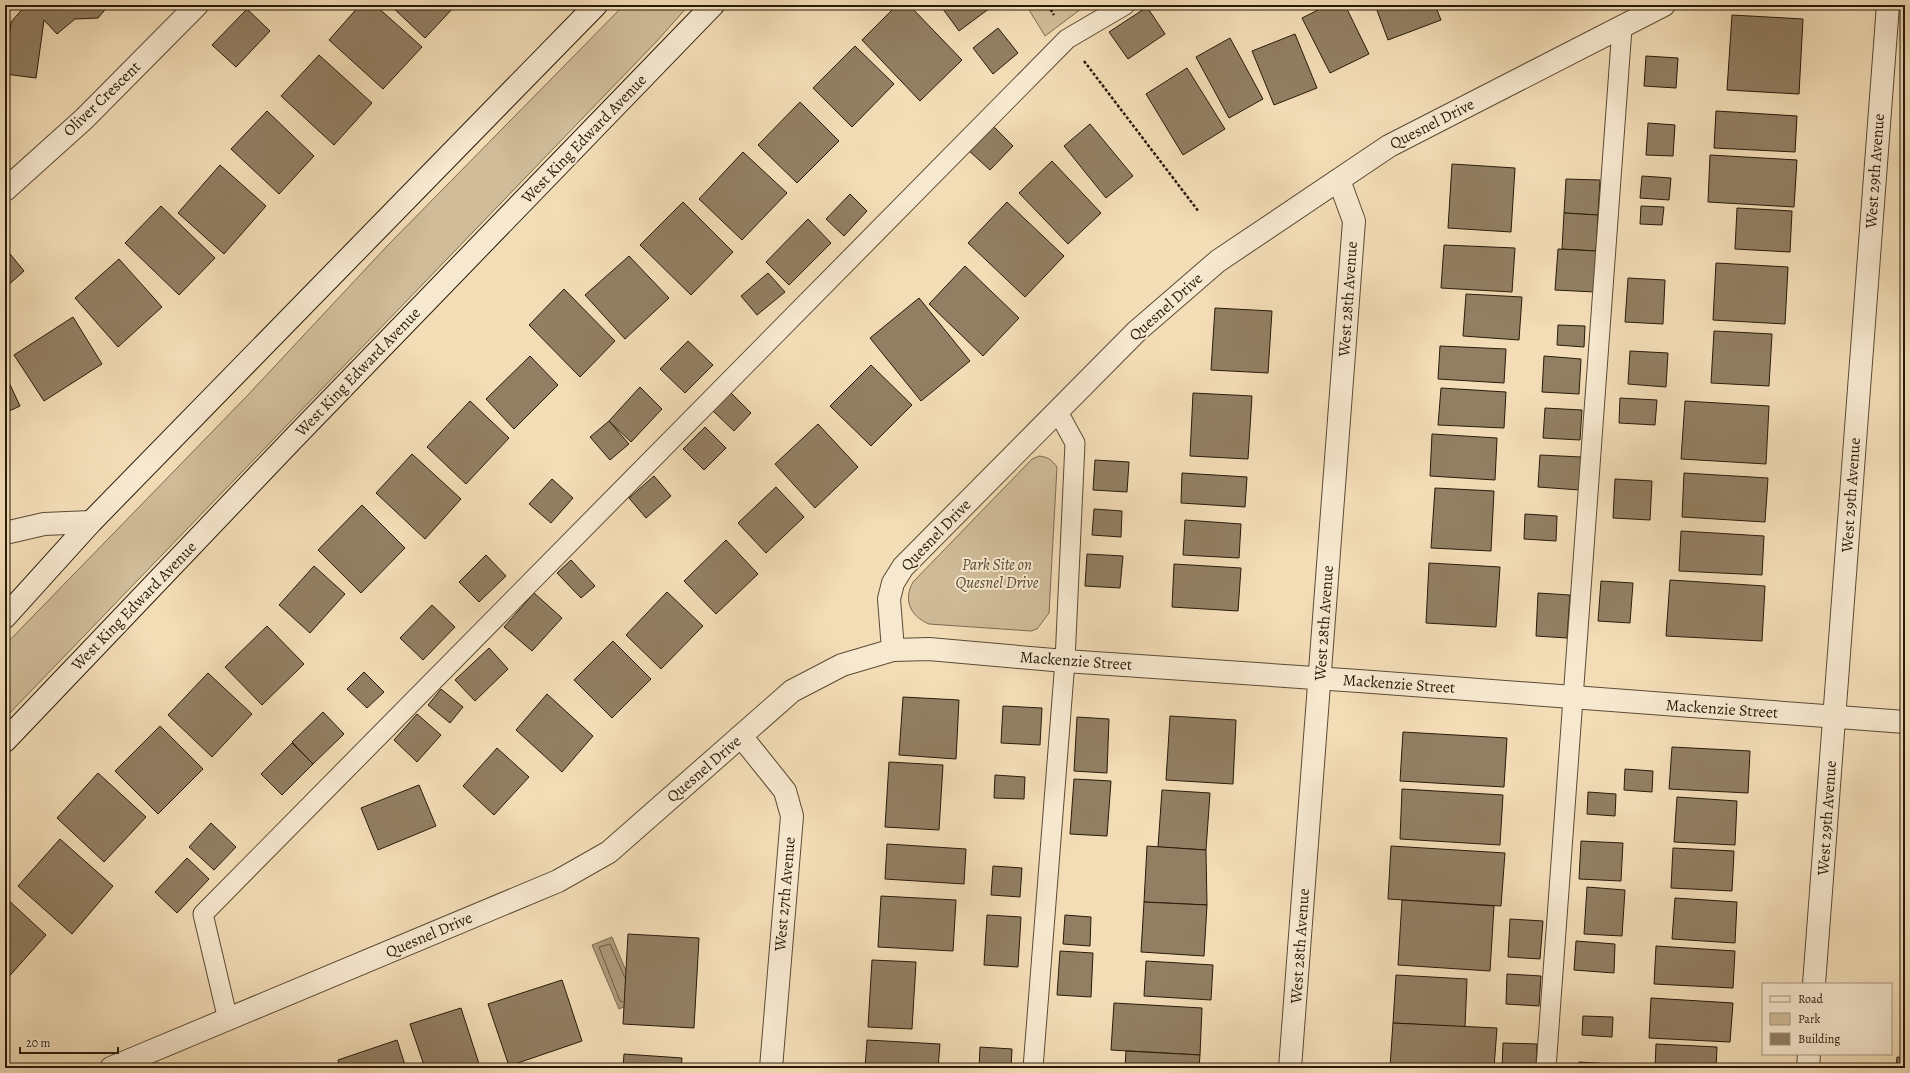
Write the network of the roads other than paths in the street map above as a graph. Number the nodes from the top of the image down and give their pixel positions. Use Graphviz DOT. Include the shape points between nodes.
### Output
graph roads {
  1 [pos="197,5"];
  2 [pos="596,5"];
  3 [pos="713,5"];
  4 [pos="1125,5"];
  5 [pos="1664,5"];
  6 [pos="1888,5"];
  7 [pos="1622,28"];
  8 [pos="1338,180"];
  9 [pos="5,190"];
  10 [pos="1058,412"];
  11 [pos="91,522"];
  12 [pos="5,533"];
  13 [pos="5,617"];
  14 [pos="894,650"];
  15 [pos="1065,661"];
  16 [pos="1320,678"];
  17 [pos="1573,698"];
  18 [pos="1834,717"];
  19 [pos="1905,722"];
  20 [pos="741,736"];
  21 [pos="5,741"];
  22 [pos="1814,983"];
  23 [pos="228,1020"];
  24 [pos="1809,1055"];
  25 [pos="111,1068"];
  26 [pos="771,1068"];
  27 [pos="1033,1068"];
  28 [pos="1290,1068"];
  29 [pos="1546,1068"];
  30 [pos="1808,1068"];
  1 -- 9 [label="street, Oliver Crescent" via="84,119"];
  2 -- 11 [label="street"];
  3 -- 21 [label="street, West King Edward Avenue"];
  4 -- 23 [label="lane" via="1067,39 202,914"];
  5 -- 7 [label="street, Quesnel Drive"];
  6 -- 18 [label="street, West 29th Avenue"];
  7 -- 8 [label="street, Quesnel Drive" via="1389,146"];
  7 -- 17 [label="lane"];
  8 -- 10 [label="street, Quesnel Drive" via="1218,261 1137,330"];
  8 -- 16 [label="street, West 28th Avenue" via="1354,221"];
  10 -- 14 [label="street, Quesnel Drive" via="903,567 893,582 889,600"];
  10 -- 15 [label="lane" via="1075,443"];
  11 -- 12 [label="street" via="44,524"];
  11 -- 13 [label="street"];
  14 -- 15 [label="street, Mackenzie Street" via="929,649"];
  14 -- 20 [label="street, Quesnel Drive" via="842,664 792,691"];
  15 -- 16 [label="street, Mackenzie Street"];
  15 -- 27 [label="lane"];
  16 -- 17 [label="street, Mackenzie Street"];
  16 -- 28 [label="street, West 28th Avenue"];
  17 -- 18 [label="street, Mackenzie Street"];
  17 -- 29 [label="lane"];
  18 -- 19 [label="street, Mackenzie Street"];
  18 -- 22 [label="street, West 29th Avenue"];
  20 -- 23 [label="street, Quesnel Drive" via="609,852 558,881"];
  20 -- 26 [label="street, West 27th Avenue" via="785,791 792,816"];
  23 -- 25 [label="street, Quesnel Drive"];
  24 -- 30 [label="street"];
}
